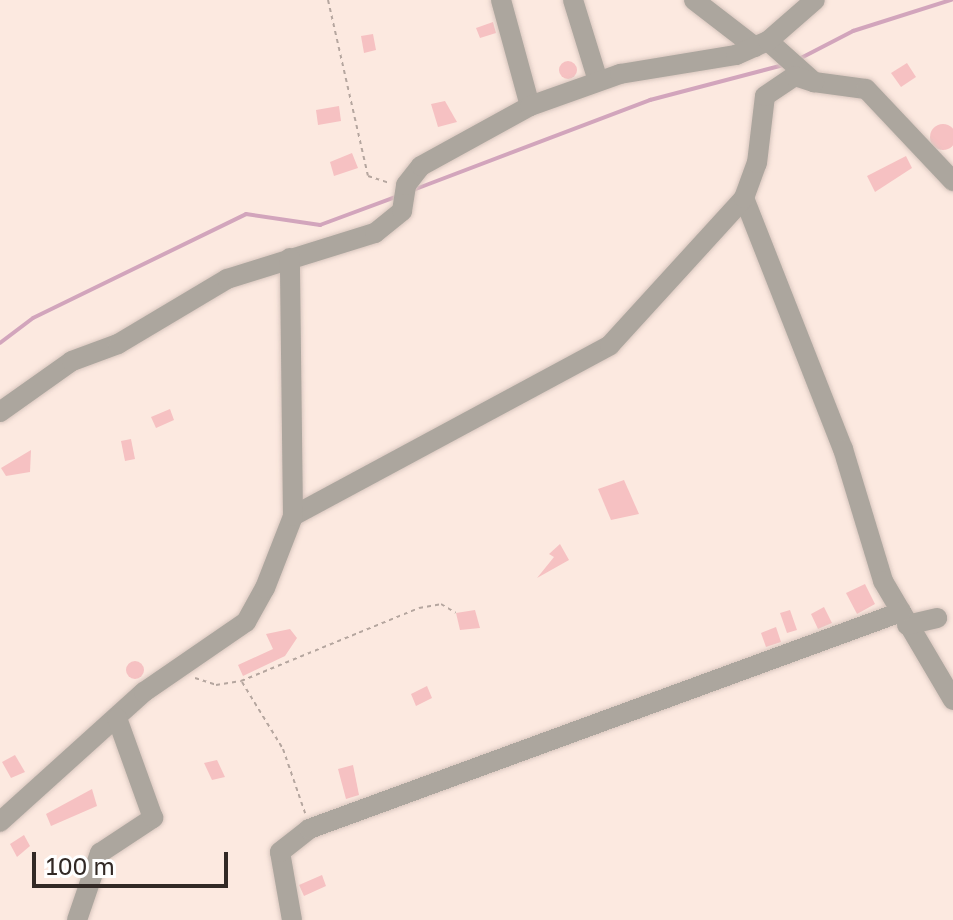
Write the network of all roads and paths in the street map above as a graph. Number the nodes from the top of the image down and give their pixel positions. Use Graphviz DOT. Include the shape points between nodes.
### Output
graph roads {
  1 [pos="328,0"];
  2 [pos="501,0"];
  3 [pos="573,0"];
  4 [pos="694,0"];
  5 [pos="815,0"];
  6 [pos="761,44"];
  7 [pos="598,81"];
  8 [pos="814,82"];
  9 [pos="530,106"];
  10 [pos="953,181"];
  11 [pos="404,192"];
  12 [pos="744,198"];
  13 [pos="290,258"];
  14 [pos="0,412"];
  15 [pos="293,516"];
  16 [pos="456,613"];
  17 [pos="904,618"];
  18 [pos="937,618"];
  19 [pos="186,668"];
  20 [pos="241,681"];
  21 [pos="953,700"];
  22 [pos="117,718"];
  23 [pos="0,822"];
  24 [pos="309,829"];
  25 [pos="77,920"];
  26 [pos="292,920"];
  1 -- 11 [label="path" via="368,176"];
  2 -- 9 [label="street"];
  3 -- 7 [label="street"];
  4 -- 6 [label="street"];
  5 -- 6 [label="street"];
  6 -- 7 [label="street"];
  6 -- 8 [label="street"];
  7 -- 9 [label="street"];
  8 -- 10 [label="street" via="866,89"];
  8 -- 12 [label="street" via="795,76 765,96 757,163"];
  9 -- 11 [label="street" via="421,166"];
  11 -- 13 [label="street" via="393,223"];
  12 -- 15 [label="street" via="610,345"];
  12 -- 17 [label="street" via="843,449 883,581"];
  13 -- 14 [label="street" via="227,279 118,344 72,361"];
  13 -- 15 [label="street"];
  15 -- 19 [label="street" via="246,622"];
  16 -- 20 [label="path" via="441,604 393,616"];
  17 -- 18 [label="street"];
  17 -- 21 [label="street"];
  17 -- 24 [label="street"];
  19 -- 20 [label="path" via="198,681"];
  19 -- 22 [label="street"];
  20 -- 24 [label="path" via="283,749"];
  22 -- 23 [label="street"];
  22 -- 25 [label="street" via="153,818 100,853"];
  24 -- 26 [label="street" via="280,852"];
}
